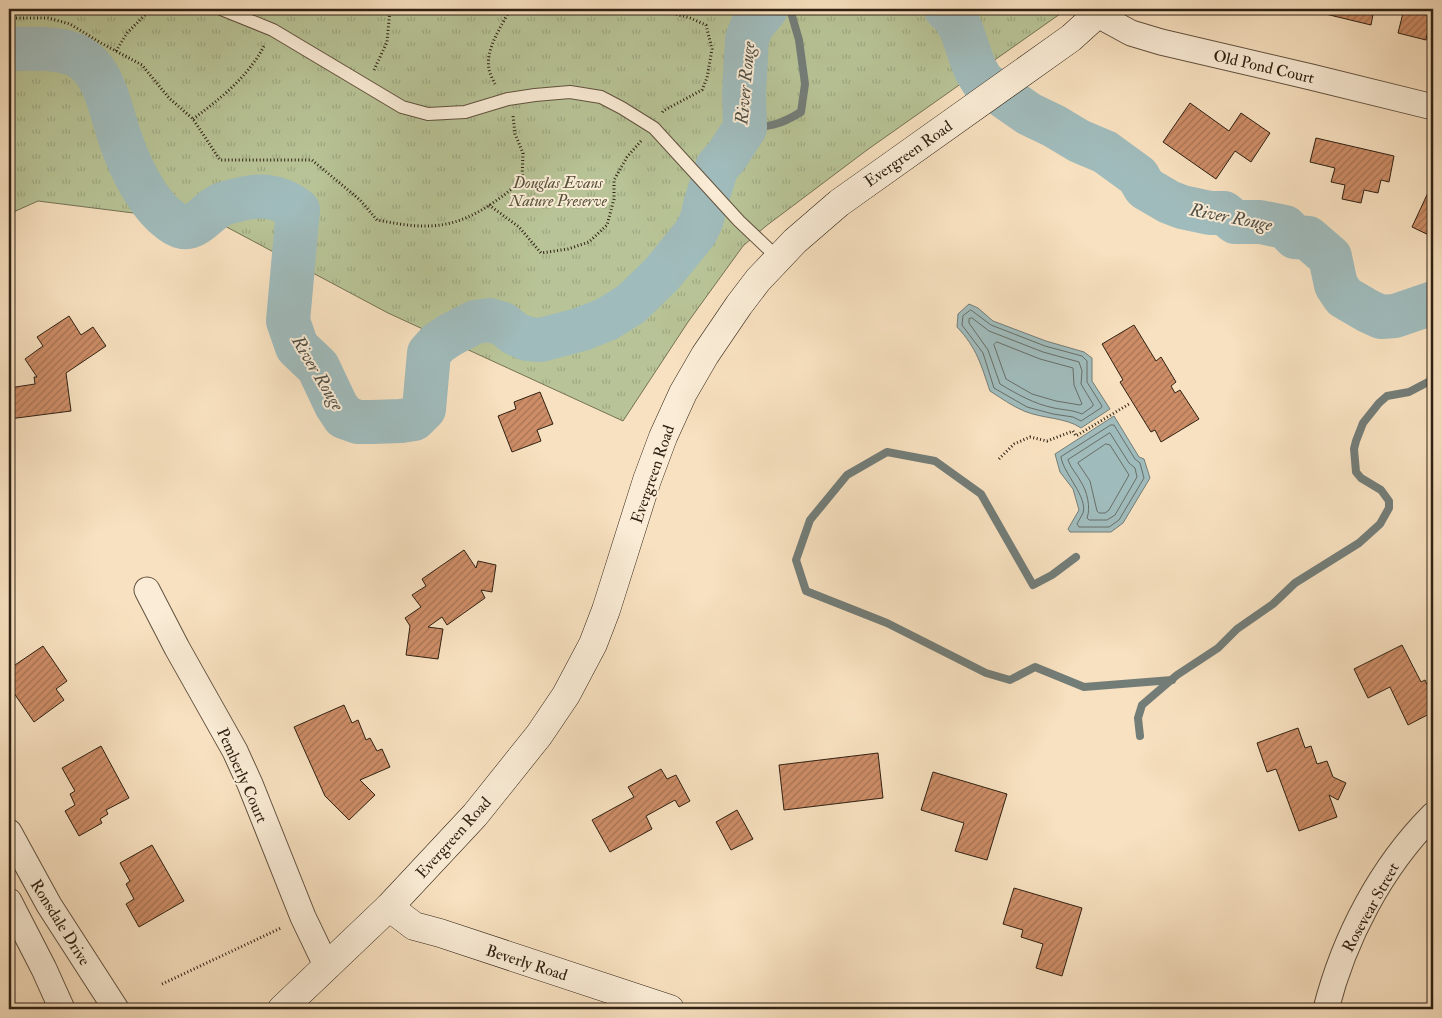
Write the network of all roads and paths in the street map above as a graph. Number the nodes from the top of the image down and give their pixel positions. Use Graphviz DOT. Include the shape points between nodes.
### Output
graph roads {
  1 [pos="151,9"];
  2 [pos="390,9"];
  3 [pos="510,9"];
  4 [pos="541,9"];
  5 [pos="574,9"];
  6 [pos="656,9"];
  7 [pos="226,10"];
  8 [pos="1100,12"];
  9 [pos="9,18"];
  10 [pos="273,30"];
  11 [pos="116,51"];
  12 [pos="367,86"];
  13 [pos="508,99"];
  14 [pos="1433,107"];
  15 [pos="193,119"];
  16 [pos="654,128"];
  17 [pos="489,205"];
  18 [pos="778,258"];
  19 [pos="1129,404"];
  20 [pos="999,459"];
  21 [pos="147,590"];
  22 [pos="1433,815"];
  23 [pos="9,832"];
  24 [pos="49,905"];
  25 [pos="389,907"];
  26 [pos="14,911"];
  27 [pos="303,918"];
  28 [pos="327,967"];
  29 [pos="162,984"];
  30 [pos="62,1009"];
  31 [pos="116,1009"];
  32 [pos="282,1009"];
  33 [pos="670,1009"];
  34 [pos="1326,1009"];
  1 -- 11 [label="path" via="127,33"];
  2 -- 12 [label="path" via="387,42"];
  3 -- 13 [label="path" via="489,56 489,68 499,92"];
  4 -- 5 [label="path"];
  6 -- 16 [label="path" via="706,24 712,49 702,90 663,111"];
  7 -- 10 [label="lane"];
  8 -- 14 [label="street, Old Pond Court" via="1132,33 1161,42"];
  8 -- 18 [label="street, Evergreen Road" via="1071,38 840,203"];
  9 -- 11 [label="path" via="48,18 70,24"];
  10 -- 12 [label="lane"];
  10 -- 15 [label="path" via="262,52 227,94"];
  11 -- 15 [label="path" via="142,65 169,98"];
  12 -- 13 [label="lane" via="402,107 428,114 465,112"];
  13 -- 16 [label="lane" via="570,92 601,97"];
  13 -- 17 [label="path" via="512,104 515,134 523,153 522,180"];
  15 -- 17 [label="path" via="220,160 312,160 360,200 377,220 412,226 446,224"];
  16 -- 17 [label="path" via="627,157 614,180 614,199 607,224 589,242 541,253 519,227"];
  16 -- 18 [label="lane" via="739,222"];
  18 -- 25 [label="street, Evergreen Road" via="739,305 683,393 647,480 593,644 566,695 480,808"];
  19 -- 20 [label="path" via="1076,436 1073,432 1047,441 1030,437 1014,444"];
  21 -- 27 [label="street, Pemberly Court" via="235,751"];
  22 -- 34 [label="street, Rosevear Street" via="1403,849 1371,900 1342,958"];
  23 -- 24 [label="street, Ronsdale Drive"];
  24 -- 26 [label="street"];
  24 -- 31 [label="street, Ronsdale Drive"];
  25 -- 28 [label="street, Evergreen Road"];
  25 -- 33 [label="street, Beverly Road" via="414,926"];
  26 -- 30 [label="street"];
  27 -- 28 [label="street, Pemberly Court"];
  27 -- 29 [label="path"];
  28 -- 32 [label="street, Evergreen Road"];
}
